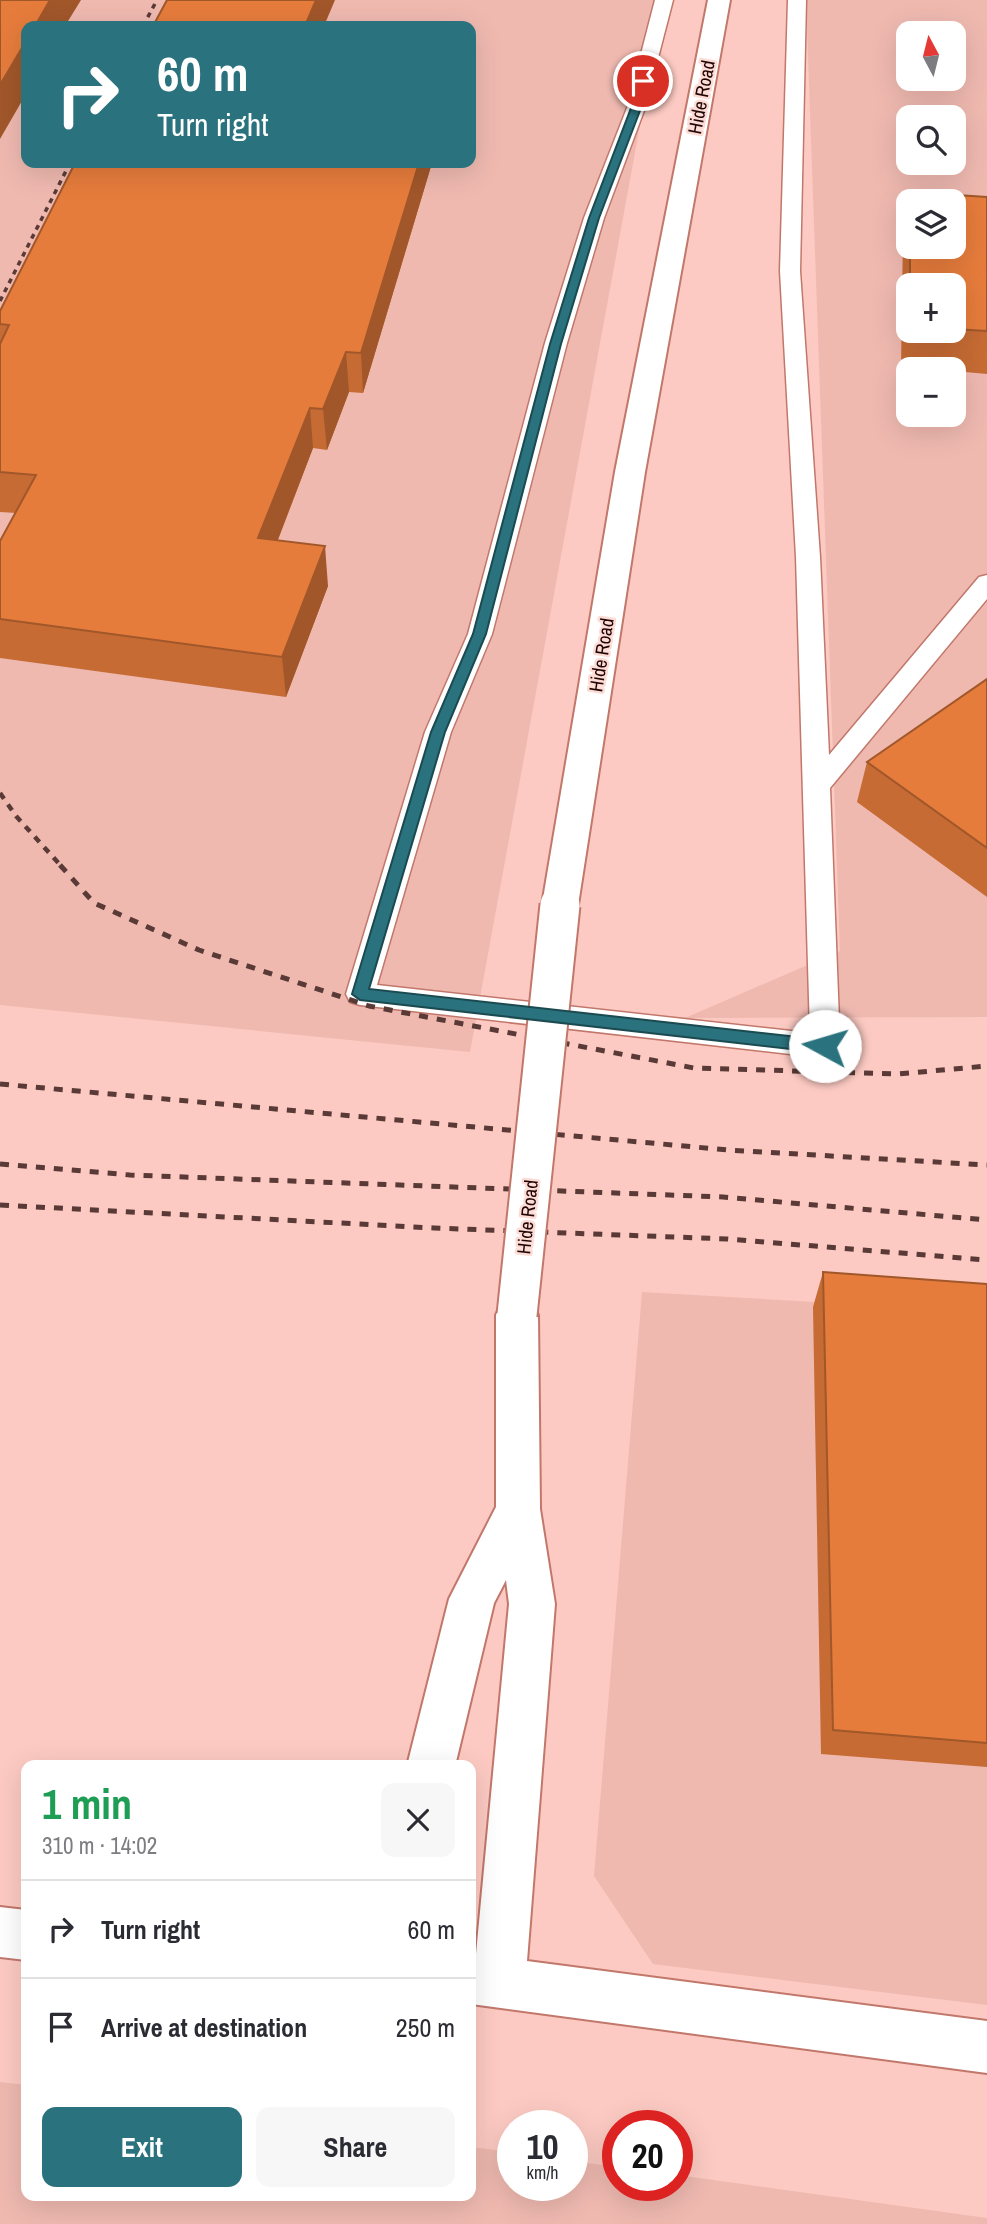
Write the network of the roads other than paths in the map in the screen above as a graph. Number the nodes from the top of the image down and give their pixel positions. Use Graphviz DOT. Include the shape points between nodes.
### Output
graph roads {
  1 [pos="664,0"];
  2 [pos="719,0"];
  3 [pos="797,0"];
  4 [pos="987,583"];
  5 [pos="817,786"];
  6 [pos="518,1509"];
  7 [pos="432,1760"];
  8 [pos="0,1932"];
  9 [pos="21,1934"];
  10 [pos="485,1981"];
  11 [pos="987,2047"];
  1 -- 5 [label="lane" via="636,108 594,218 556,344 480,634 438,732 360,994 825,1046"];
  2 -- 6 [label="street, Hide Road, bridge" via="630,472 560,905 517,1315"];
  3 -- 5 [label="lane" via="790,271"];
  4 -- 5 [label="lane"];
  6 -- 7 [label="street" via="472,1599"];
  6 -- 10 [label="street, Hide Road" via="532,1604 513,1842"];
  8 -- 9 [label="street"];
  10 -- 11 [label="street"];
}
